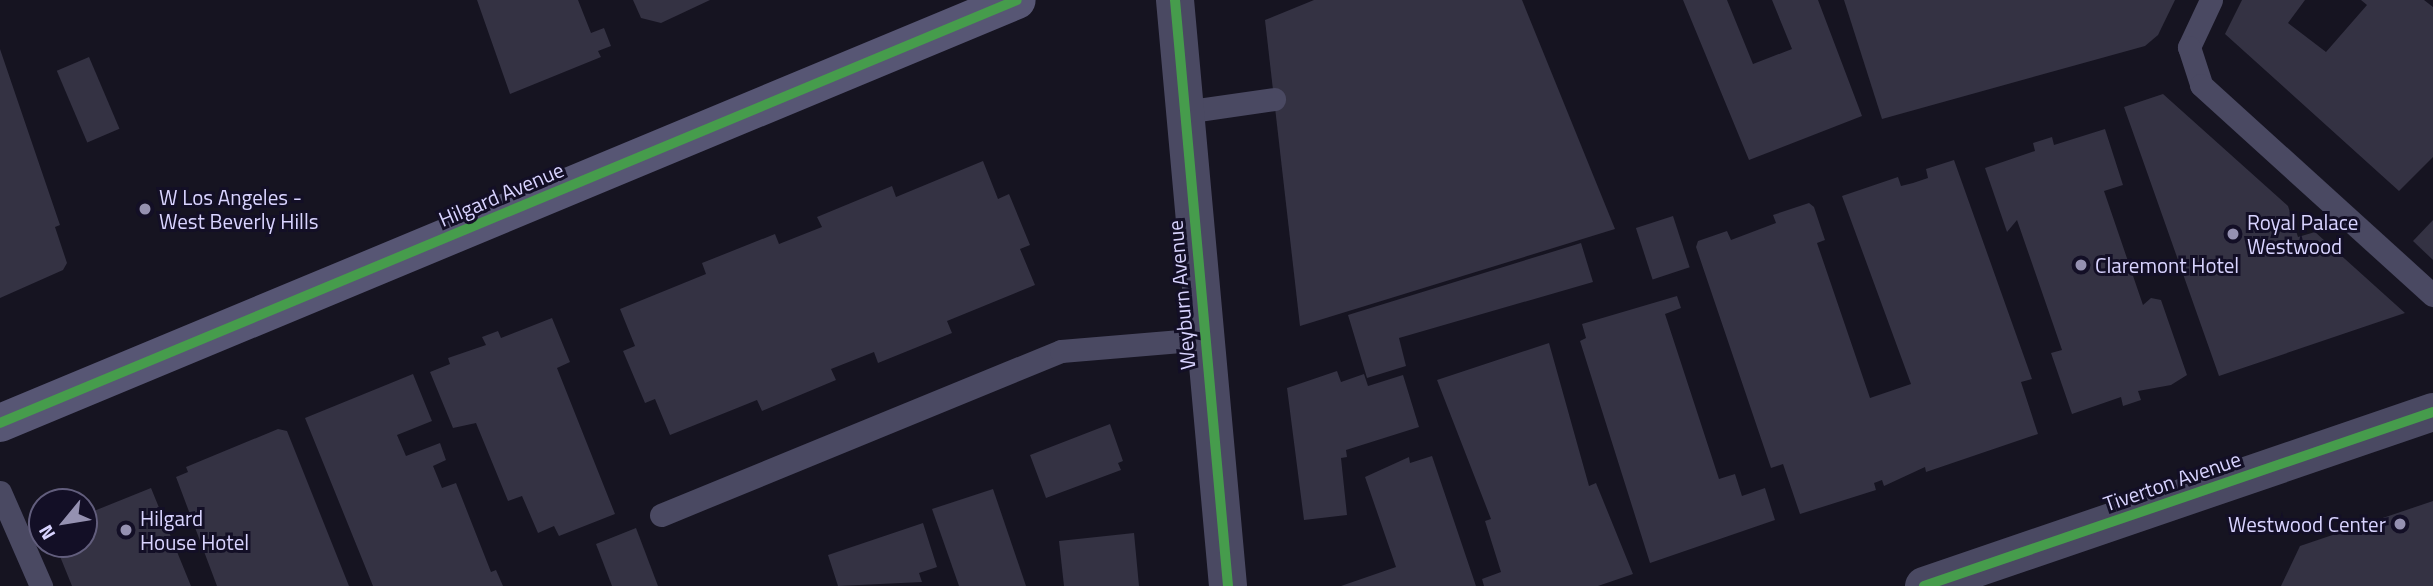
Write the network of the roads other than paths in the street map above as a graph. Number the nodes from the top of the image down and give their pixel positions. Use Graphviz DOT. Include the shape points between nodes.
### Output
graph roads {
  1 [pos="1017,0"];
  2 [pos="1175,0"];
  3 [pos="2211,0"];
  4 [pos="1274,99"];
  5 [pos="1184,112"];
  6 [pos="2433,295"];
  7 [pos="1205,339"];
  8 [pos="2433,412"];
  9 [pos="0,423"];
  10 [pos="0,492"];
  11 [pos="661,515"];
  12 [pos="41,586"];
  13 [pos="1228,586"];
  14 [pos="1924,586"];
  1 -- 9 [label="street, Hilgard Avenue"];
  2 -- 5 [label="street, Weyburn Avenue"];
  3 -- 6 [label="lane" via="2189,47 2201,85"];
  4 -- 5 [label="lane"];
  5 -- 7 [label="street, Weyburn Avenue"];
  7 -- 11 [label="lane" via="1061,351"];
  7 -- 13 [label="street, Weyburn Avenue"];
  8 -- 14 [label="street, Tiverton Avenue"];
  10 -- 12 [label="lane"];
}
